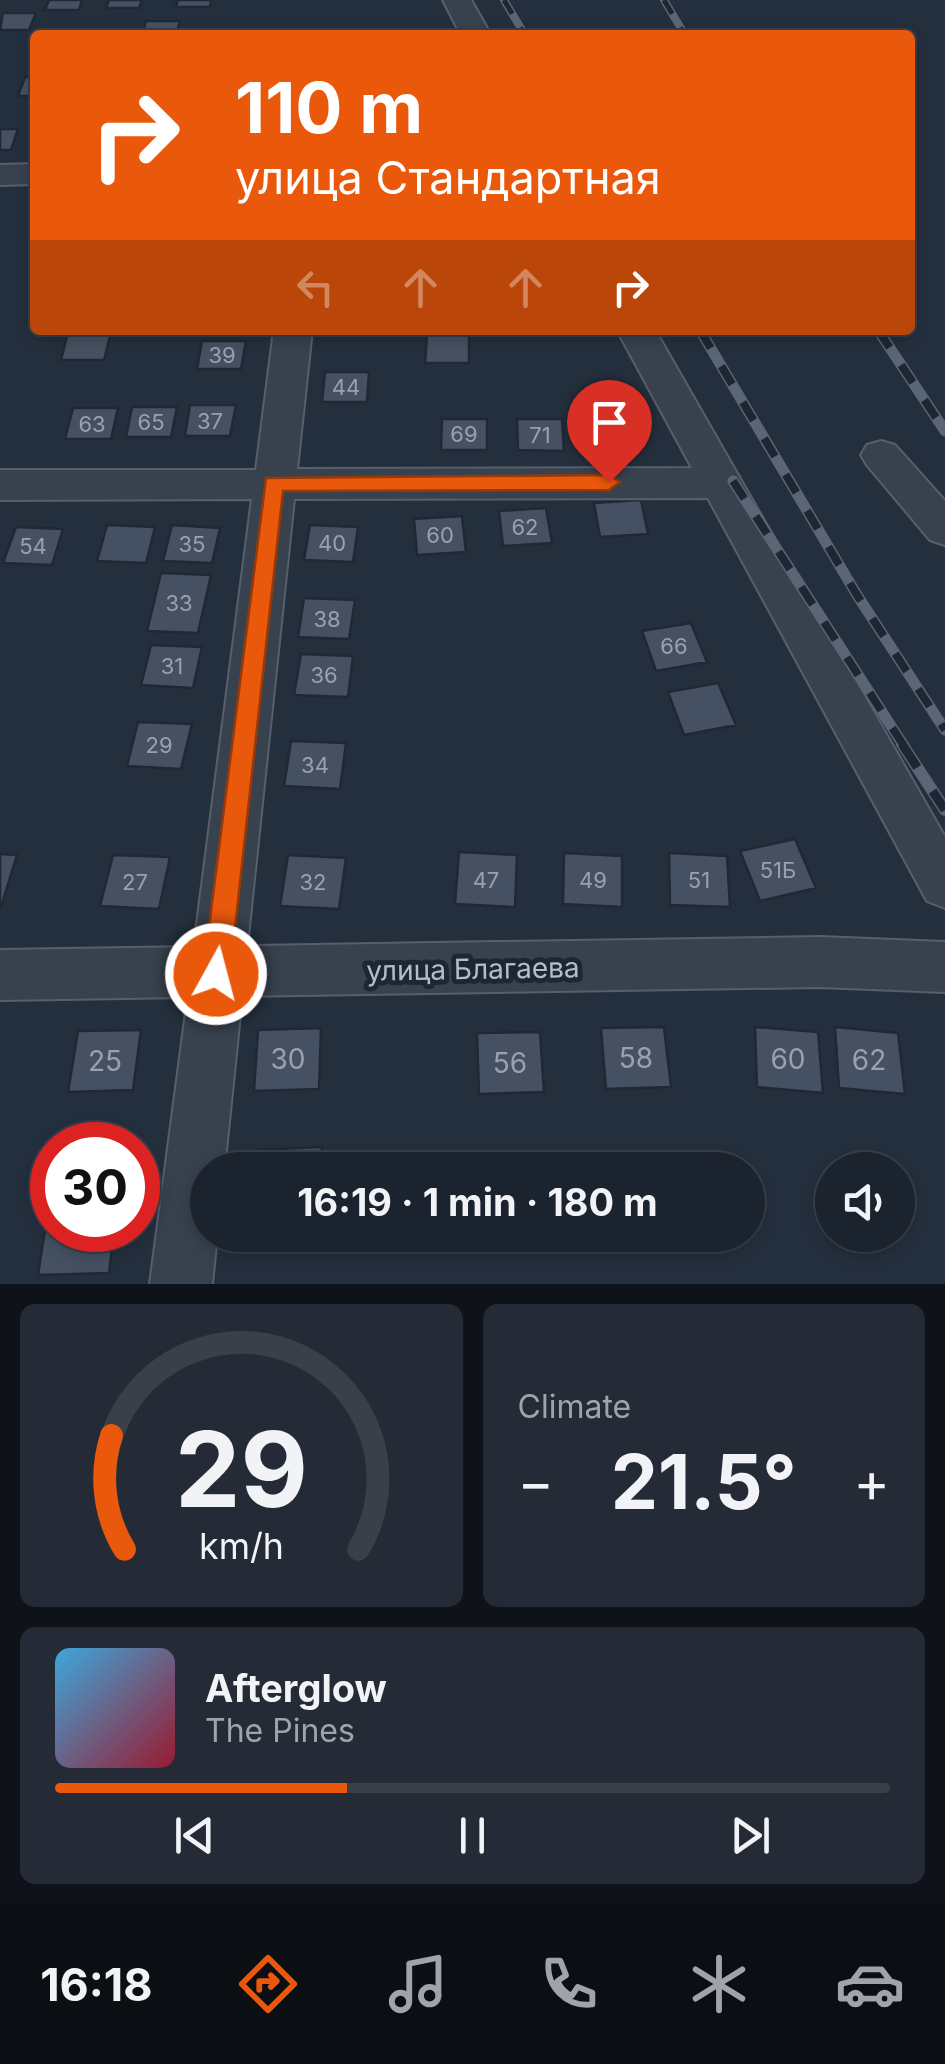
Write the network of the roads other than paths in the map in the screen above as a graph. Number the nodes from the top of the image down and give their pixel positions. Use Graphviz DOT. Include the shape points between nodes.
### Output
graph roads {
  1 [pos="457,0"];
  2 [pos="473,30"];
  3 [pos="30,174"];
  4 [pos="0,175"];
  5 [pos="291,335"];
  6 [pos="639,335"];
  7 [pos="881,455"];
  8 [pos="274,483"];
  9 [pos="719,483"];
  10 [pos="0,485"];
  11 [pos="945,529"];
  12 [pos="945,885"];
  13 [pos="945,967"];
  14 [pos="216,974"];
  15 [pos="0,975"];
  16 [pos="181,1284"];
  1 -- 2 [label="street"];
  3 -- 4 [label="street"];
  5 -- 8 [label="street"];
  6 -- 9 [label="street"];
  7 -- 11 [label="street"];
  8 -- 9 [label="street"];
  8 -- 10 [label="street"];
  8 -- 14 [label="street"];
  9 -- 12 [label="street"];
  13 -- 14 [label="street, улица Благаева" via="820,962"];
  14 -- 15 [label="street, улица Благаева"];
  14 -- 16 [label="street"];
}
